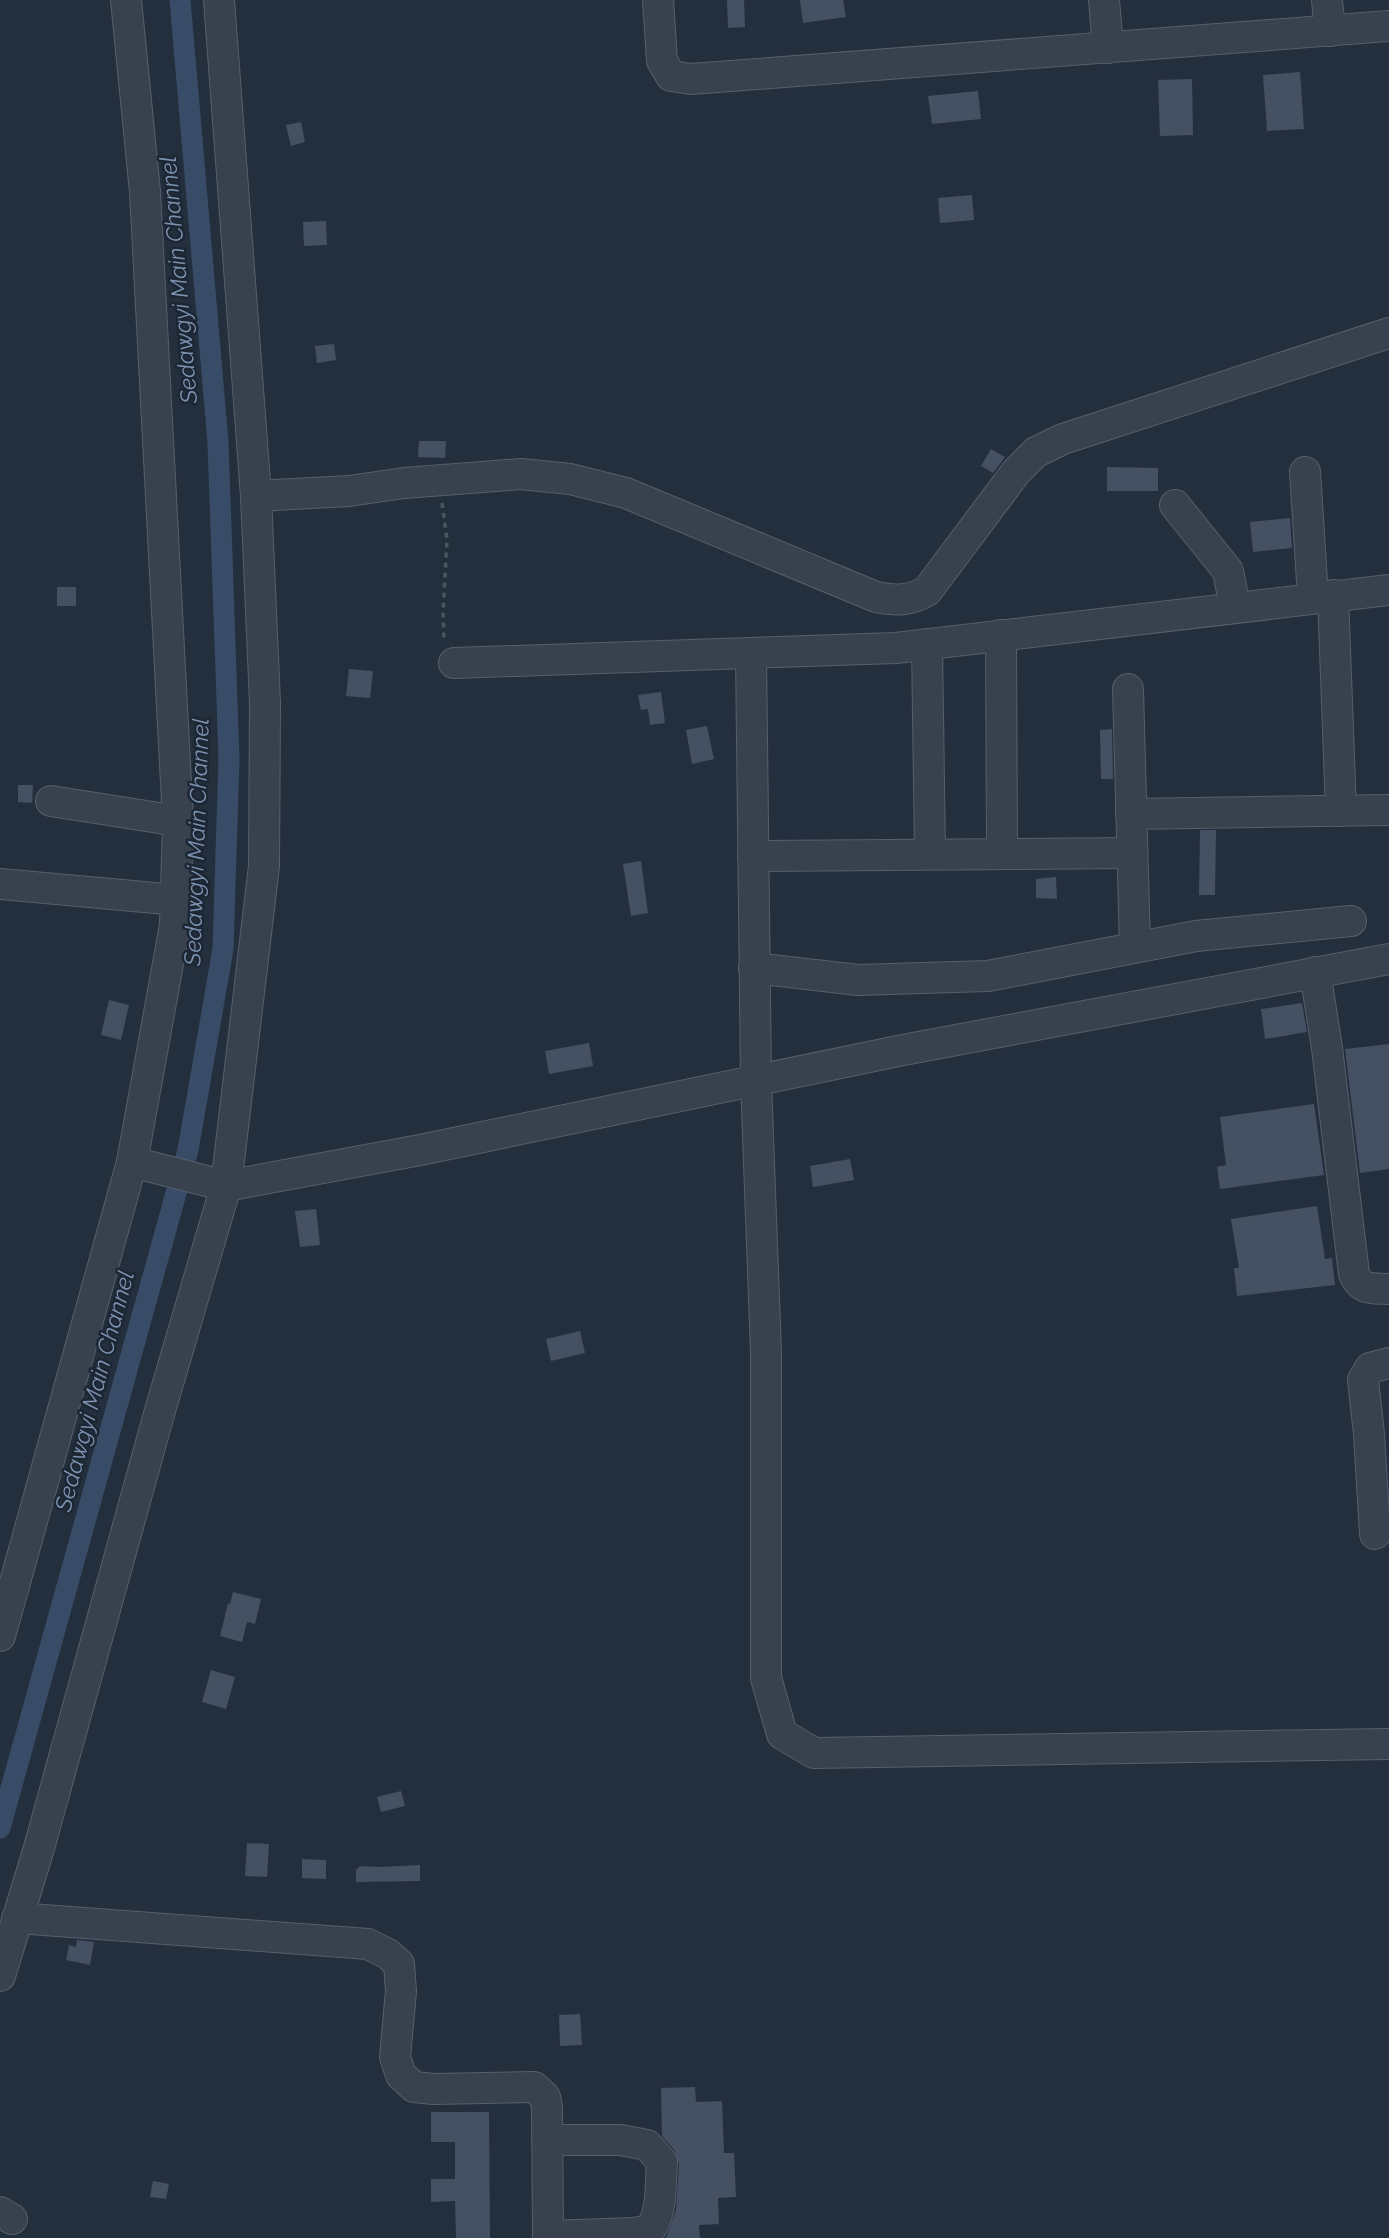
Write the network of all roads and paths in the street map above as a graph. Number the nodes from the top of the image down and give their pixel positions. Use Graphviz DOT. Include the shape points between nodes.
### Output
graph roads {
  1 [pos="126,0"];
  2 [pos="219,0"];
  3 [pos="658,0"];
  4 [pos="1104,0"];
  5 [pos="1327,0"];
  6 [pos="1389,26"];
  7 [pos="1329,31"];
  8 [pos="1108,48"];
  9 [pos="1389,333"];
  10 [pos="1305,471"];
  11 [pos="437,480"];
  12 [pos="256,496"];
  13 [pos="1175,505"];
  14 [pos="1389,590"];
  15 [pos="1323,596"];
  16 [pos="1235,607"];
  17 [pos="1001,635"];
  18 [pos="927,645"];
  19 [pos="751,653"];
  20 [pos="454,663"];
  21 [pos="1128,689"];
  22 [pos="51,801"];
  23 [pos="1389,810"];
  24 [pos="1341,811"];
  25 [pos="1131,814"];
  26 [pos="178,821"];
  27 [pos="1132,853"];
  28 [pos="930,854"];
  29 [pos="1002,854"];
  30 [pos="753,856"];
  31 [pos="0,884"];
  32 [pos="177,900"];
  33 [pos="1350,921"];
  34 [pos="1135,947"];
  35 [pos="1389,959"];
  36 [pos="754,968"];
  37 [pos="1315,972"];
  38 [pos="756,1081"];
  39 [pos="142,1164"];
  40 [pos="215,1184"];
  41 [pos="1389,1289"];
  42 [pos="1389,1363"];
  43 [pos="1375,1534"];
  44 [pos="0,1636"];
  45 [pos="1389,1744"];
  46 [pos="17,1917"];
  47 [pos="0,1976"];
  48 [pos="548,2140"];
  49 [pos="548,2237"];
  1 -- 26 [label="street" via="145,192"];
  2 -- 12 [label="street"];
  3 -- 8 [label="street" via="662,61 671,76 691,79"];
  4 -- 8 [label="street"];
  5 -- 7 [label="street"];
  6 -- 7 [label="street"];
  7 -- 8 [label="street"];
  9 -- 11 [label="street" via="1063,439 1036,452 1016,472 928,592 914,599 876,597 626,493 570,479 521,474"];
  10 -- 15 [label="street"];
  11 -- 12 [label="street"];
  11 -- 20 [label="path" via="447,540 444,639"];
  12 -- 40 [label="street" via="265,703 264,866"];
  13 -- 16 [label="street" via="1228,571"];
  14 -- 15 [label="street"];
  15 -- 16 [label="street"];
  15 -- 24 [label="street"];
  16 -- 17 [label="street"];
  17 -- 18 [label="street"];
  17 -- 29 [label="street"];
  18 -- 19 [label="street"];
  18 -- 28 [label="street"];
  19 -- 20 [label="street"];
  19 -- 30 [label="street"];
  21 -- 25 [label="street"];
  22 -- 26 [label="street"];
  23 -- 24 [label="street"];
  24 -- 25 [label="street"];
  25 -- 27 [label="street"];
  26 -- 32 [label="street"];
  27 -- 29 [label="street"];
  27 -- 34 [label="street"];
  28 -- 29 [label="street"];
  28 -- 30 [label="street"];
  30 -- 36 [label="street"];
  31 -- 32 [label="street"];
  32 -- 39 [label="street"];
  33 -- 34 [label="street" via="1196,936"];
  34 -- 36 [label="street" via="988,976 858,980"];
  35 -- 37 [label="street"];
  36 -- 38 [label="street"];
  37 -- 38 [label="street"];
  37 -- 41 [label="street" via="1354,1274 1366,1288"];
  38 -- 40 [label="street" via="420,1150"];
  38 -- 45 [label="street" via="766,1353 766,1678 782,1734 814,1753"];
  39 -- 40 [label="street"];
  39 -- 44 [label="street"];
  40 -- 46 [label="street" via="159,1414"];
  42 -- 43 [label="street" via="1370,1368 1363,1380"];
  46 -- 47 [label="street"];
  46 -- 48 [label="street" via="368,1944 399,1964 395,2057 401,2075 414,2087 424,2088 534,2087 545,2096"];
  48 -- 49 [label="street"];
  48 -- 49 [label="street" via="620,2140 648,2145 662,2161 660,2205 650,2230"];
}
